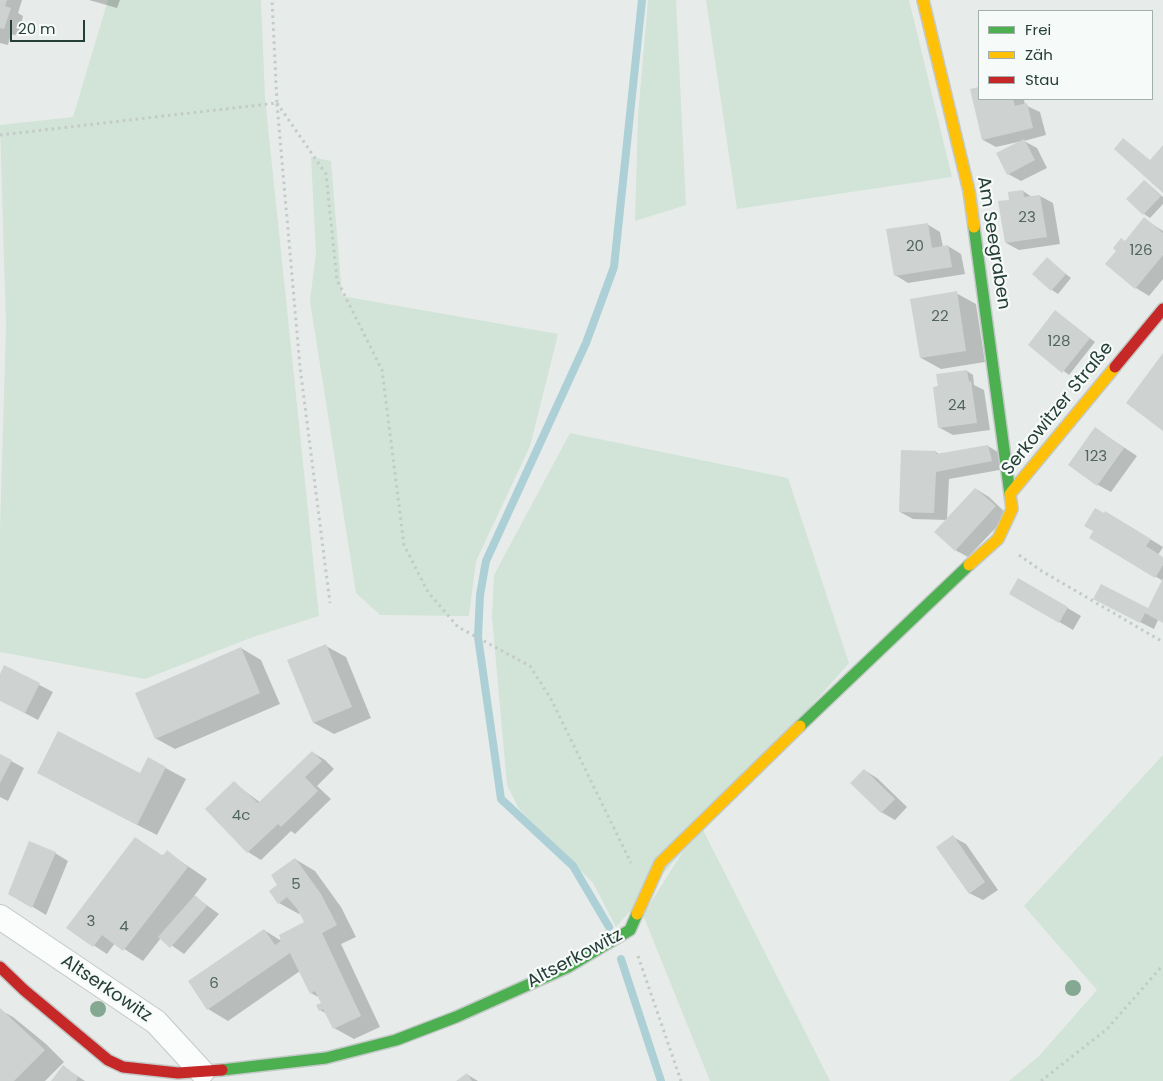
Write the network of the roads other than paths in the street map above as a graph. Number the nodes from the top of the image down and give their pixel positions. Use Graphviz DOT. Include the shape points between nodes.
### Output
graph roads {
  1 [pos="923,0"];
  2 [pos="1163,308"];
  3 [pos="1010,494"];
  4 [pos="866,661"];
  5 [pos="0,917"];
  6 [pos="0,967"];
  7 [pos="202,1072"];
  1 -- 3 [label="street, Am Seegraben" via="969,191"];
  2 -- 3 [label="street, Serkowitzer Straße"];
  3 -- 4 [label="street, Serkowitzer Straße" via="1012,510 998,539"];
  4 -- 7 [label="street, Altserkowitz" via="660,863 630,930 568,967 396,1040 326,1058"];
  5 -- 7 [label="street, Altserkowitz" via="156,1022"];
  6 -- 7 [label="street, Altserkowitz" via="108,1060 140,1070"];
}
